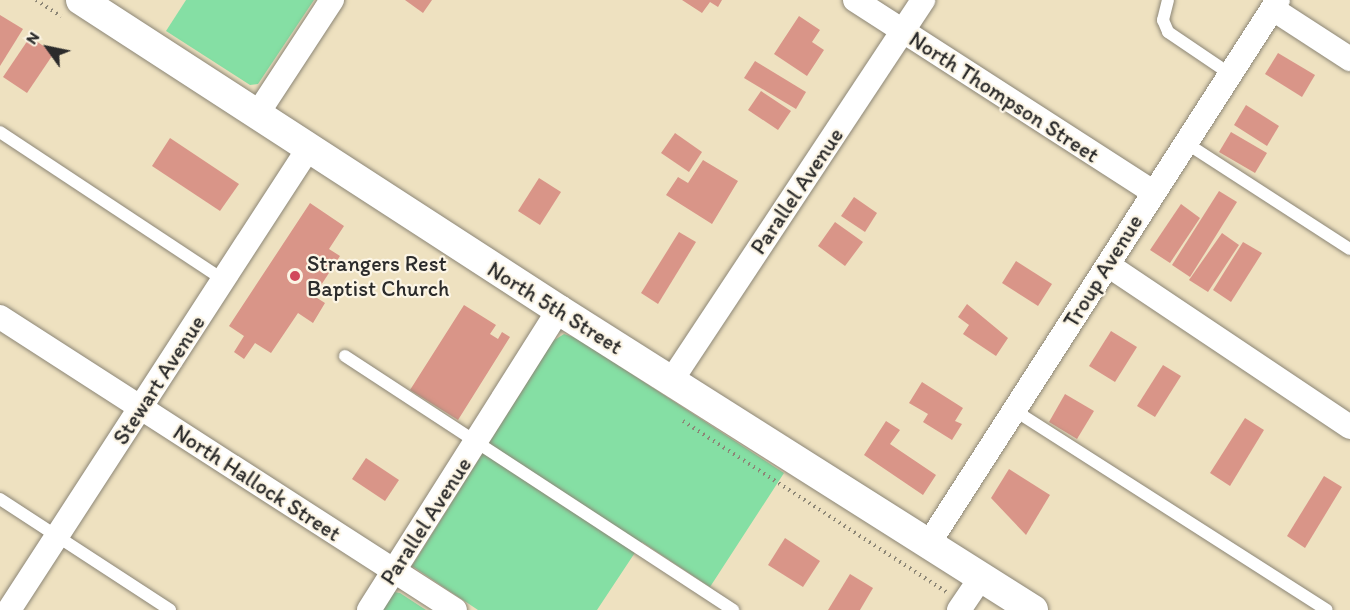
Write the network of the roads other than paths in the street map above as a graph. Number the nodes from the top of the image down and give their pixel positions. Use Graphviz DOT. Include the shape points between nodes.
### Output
graph roads {
  1 [pos="81,0"];
  2 [pos="332,0"];
  3 [pos="855,0"];
  4 [pos="923,0"];
  5 [pos="1168,0"];
  6 [pos="1276,4"];
  7 [pos="903,32"];
  8 [pos="1350,60"];
  9 [pos="1230,74"];
  10 [pos="256,116"];
  11 [pos="0,132"];
  12 [pos="1186,143"];
  13 [pos="308,149"];
  14 [pos="1153,192"];
  15 [pos="1350,249"];
  16 [pos="1107,265"];
  17 [pos="224,280"];
  18 [pos="559,310"];
  19 [pos="0,317"];
  20 [pos="345,356"];
  21 [pos="671,381"];
  22 [pos="141,408"];
  23 [pos="1014,410"];
  24 [pos="1350,428"];
  25 [pos="477,442"];
  26 [pos="0,499"];
  27 [pos="57,537"];
  28 [pos="928,543"];
  29 [pos="393,571"];
  30 [pos="981,577"];
  31 [pos="9,610"];
  32 [pos="170,610"];
  33 [pos="369,610"];
  34 [pos="455,610"];
  35 [pos="733,610"];
  36 [pos="959,610"];
  37 [pos="1033,610"];
  38 [pos="1327,610"];
  1 -- 10 [label="street, North 5th Street"];
  2 -- 10 [label="street"];
  3 -- 7 [label="street, North Thompson Street"];
  4 -- 7 [label="street, Parallel Avenue"];
  5 -- 9 [label="lane" via="1163,20 1168,32"];
  6 -- 8 [label="street"];
  6 -- 9 [label="street, Troup Avenue"];
  7 -- 14 [label="street, North Thompson Street"];
  7 -- 21 [label="street, Parallel Avenue"];
  9 -- 12 [label="street, Troup Avenue"];
  10 -- 13 [label="street, North 5th Street"];
  11 -- 17 [label="lane"];
  12 -- 14 [label="street, Troup Avenue"];
  12 -- 15 [label="lane"];
  13 -- 17 [label="street, Stewart Avenue"];
  13 -- 18 [label="street, North 5th Street"];
  14 -- 16 [label="street, Troup Avenue"];
  16 -- 23 [label="street, Troup Avenue"];
  16 -- 24 [label="street"];
  17 -- 22 [label="street, Stewart Avenue"];
  18 -- 21 [label="street, North 5th Street"];
  18 -- 25 [label="street, Parallel Avenue"];
  19 -- 22 [label="street, North Hallock Street"];
  20 -- 25 [label="lane"];
  21 -- 28 [label="street, North 5th Street"];
  22 -- 27 [label="street, Stewart Avenue"];
  22 -- 29 [label="street, North Hallock Street"];
  23 -- 28 [label="street, Troup Avenue"];
  23 -- 38 [label="lane"];
  25 -- 29 [label="street, Parallel Avenue"];
  25 -- 35 [label="lane"];
  26 -- 27 [label="lane"];
  27 -- 31 [label="street, Stewart Avenue"];
  27 -- 32 [label="lane"];
  28 -- 30 [label="street, North 5th Street"];
  29 -- 33 [label="street, Parallel Avenue"];
  29 -- 34 [label="street, North Hallock Street"];
  30 -- 36 [label="street"];
  30 -- 37 [label="street, North 5th Street"];
}
